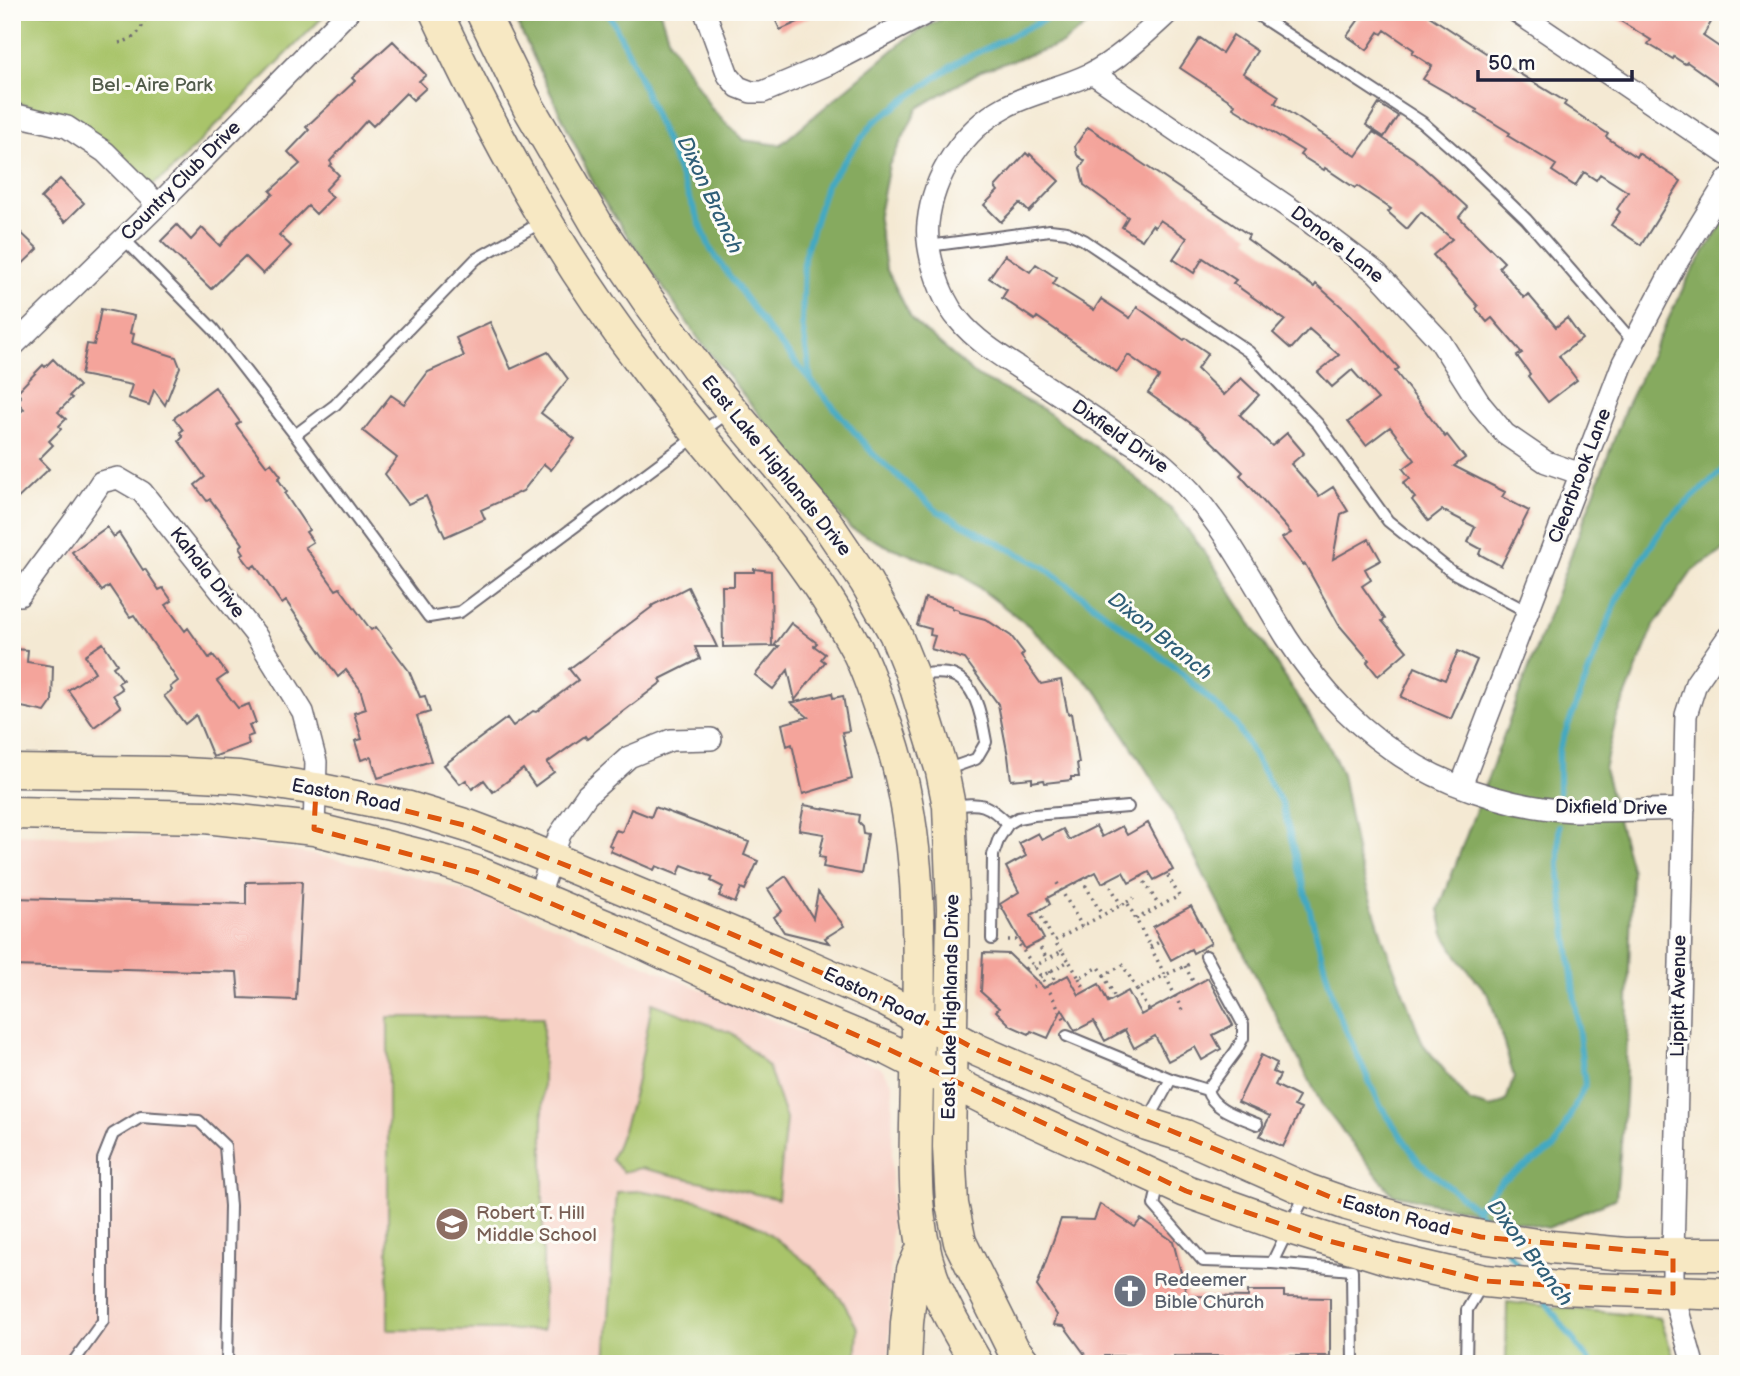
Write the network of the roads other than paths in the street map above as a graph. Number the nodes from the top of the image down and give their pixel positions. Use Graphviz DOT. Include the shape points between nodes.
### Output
graph roads {
  1 [pos="348,12"];
  2 [pos="436,12"];
  3 [pos="482,12"];
  4 [pos="705,12"];
  5 [pos="929,12"];
  6 [pos="1168,12"];
  7 [pos="1253,12"];
  8 [pos="1517,12"];
  9 [pos="1092,73"];
  10 [pos="12,114"];
  11 [pos="1728,155"];
  12 [pos="1728,179"];
  13 [pos="158,205"];
  14 [pos="545,220"];
  15 [pos="124,239"];
  16 [pos="928,246"];
  17 [pos="1634,343"];
  18 [pos="12,347"];
  19 [pos="731,411"];
  20 [pos="295,435"];
  21 [pos="698,436"];
  22 [pos="1581,474"];
  23 [pos="20,595"];
  24 [pos="1528,612"];
  25 [pos="1728,637"];
  26 [pos="912,675"];
  27 [pos="711,739"];
  28 [pos="12,771"];
  29 [pos="942,771"];
  30 [pos="1461,786"];
  31 [pos="316,789"];
  32 [pos="949,806"];
  33 [pos="1128,807"];
  34 [pos="1684,809"];
  35 [pos="12,813"];
  36 [pos="1008,824"];
  37 [pos="314,830"];
  38 [pos="551,858"];
  39 [pos="538,898"];
  40 [pos="992,939"];
  41 [pos="1206,956"];
  42 [pos="918,1017"];
  43 [pos="951,1035"];
  44 [pos="1067,1036"];
  45 [pos="917,1063"];
  46 [pos="1171,1079"];
  47 [pos="951,1081"];
  48 [pos="1207,1090"];
  49 [pos="1147,1124"];
  50 [pos="1257,1124"];
  51 [pos="1160,1180"];
  52 [pos="1307,1190"];
  53 [pos="1290,1228"];
  54 [pos="924,1244"];
  55 [pos="1672,1254"];
  56 [pos="1728,1254"];
  57 [pos="1272,1263"];
  58 [pos="1485,1281"];
  59 [pos="1673,1293"];
  60 [pos="1728,1294"];
  61 [pos="72,1364"];
  62 [pos="227,1364"];
  63 [pos="905,1364"];
  64 [pos="977,1364"];
  65 [pos="1025,1364"];
  66 [pos="1353,1364"];
  67 [pos="1466,1364"];
  68 [pos="1693,1364"];
  1 -- 13 [label="street, Country Club Drive"];
  2 -- 14 [label="main road, East Lake Highlands Drive" via="511,165"];
  3 -- 19 [label="main road, East Lake Highlands Drive" via="529,108 599,228"];
  4 -- 5 [label="street" via="728,75 738,87 751,92 763,92 831,63"];
  6 -- 9 [label="street, Dixfield Drive" via="1133,45"];
  7 -- 17 [label="lane" via="1433,131 1525,219"];
  8 -- 11 [label="street"];
  9 -- 16 [label="street, Dixfield Drive" via="1004,107 966,138 944,168 932,202"];
  9 -- 22 [label="street, Donore Lane" via="1307,219 1377,273 1440,341 1505,434 1546,462"];
  10 -- 13 [label="street" via="67,127 105,152"];
  12 -- 17 [label="street, Clearbrook Lane"];
  13 -- 15 [label="street, Country Club Drive"];
  14 -- 20 [label="lane" via="476,259 335,405"];
  14 -- 21 [label="main road, East Lake Highlands Drive" via="639,360"];
  15 -- 18 [label="street, Country Club Drive"];
  15 -- 20 [label="lane" via="213,328"];
  16 -- 24 [label="lane" via="1050,229 1084,240 1249,352 1318,424 1388,521 1452,572"];
  16 -- 30 [label="street, Dixfield Drive" via="941,289 956,317 989,349 1163,465 1195,496 1316,680 1350,719 1410,762"];
  17 -- 22 [label="street, Clearbrook Lane"];
  19 -- 21 [label="lane"];
  19 -- 26 [label="main road, East Lake Highlands Drive" via="825,521 895,633"];
  20 -- 21 [label="lane" via="429,617 460,612"];
  21 -- 42 [label="main road, East Lake Highlands Drive" via="803,560 862,660 898,762 910,820"];
  22 -- 24 [label="street, Clearbrook Lane"];
  23 -- 31 [label="street, Kahala Drive" via="101,482 118,478 142,492 254,634 303,712 316,762"];
  24 -- 30 [label="street, Clearbrook Lane"];
  25 -- 34 [label="street, Lippitt Avenue" via="1696,683 1686,715"];
  26 -- 29 [label="main road, East Lake Highlands Drive"];
  26 -- 29 [label="lane" via="950,674 967,686 980,710 986,742 976,759"];
  27 -- 38 [label="street" via="671,740 629,757 587,795 560,834"];
  28 -- 31 [label="main road, Easton Road" via="166,773"];
  29 -- 32 [label="main road, East Lake Highlands Drive"];
  30 -- 34 [label="street, Dixfield Drive" via="1503,800 1570,811"];
  31 -- 37 [label="street, Kahala Drive"];
  31 -- 38 [label="main road, Easton Road" via="409,808"];
  32 -- 36 [label="lane" via="986,805"];
  32 -- 43 [label="main road, East Lake Highlands Drive"];
  33 -- 36 [label="lane" via="1034,815"];
  34 -- 55 [label="street, Lippitt Avenue"];
  35 -- 37 [label="main road, Easton Road" via="205,817"];
  36 -- 40 [label="lane" via="993,855"];
  37 -- 39 [label="main road, Easton Road" via="446,862"];
  38 -- 39 [label="street"];
  38 -- 42 [label="main road, Easton Road"];
  39 -- 45 [label="main road, Easton Road"];
  41 -- 48 [label="lane" via="1243,1024 1237,1052"];
  42 -- 43 [label="main road, Easton Road"];
  42 -- 45 [label="main road, East Lake Highlands Drive"];
  43 -- 47 [label="main road, East Lake Highlands Drive"];
  43 -- 49 [label="main road, Easton Road"];
  44 -- 46 [label="lane"];
  45 -- 47 [label="main road, Easton Road"];
  45 -- 54 [label="main road, East Lake Highlands Drive" via="917,1205"];
  46 -- 48 [label="lane"];
  46 -- 49 [label="lane"];
  47 -- 51 [label="main road, Easton Road"];
  47 -- 65 [label="main road, East Lake Highlands Drive" via="951,1193 960,1242 1013,1349"];
  48 -- 50 [label="lane" via="1217,1106"];
  49 -- 52 [label="main road, Easton Road"];
  51 -- 53 [label="main road, Easton Road"];
  51 -- 57 [label="lane" via="1154,1205 1203,1261"];
  52 -- 53 [label="lane"];
  52 -- 55 [label="main road, Easton Road" via="1422,1225 1481,1237 1625,1254"];
  53 -- 57 [label="lane"];
  53 -- 58 [label="main road, Easton Road" via="1390,1259"];
  54 -- 63 [label="main road" via="913,1270"];
  54 -- 64 [label="main road, East Lake Highlands Drive" via="932,1276"];
  55 -- 56 [label="main road, Easton Road"];
  55 -- 59 [label="street, Lippitt Avenue"];
  57 -- 66 [label="lane" via="1352,1270"];
  58 -- 59 [label="main road, Easton Road"];
  58 -- 67 [label="lane" via="1467,1310"];
  59 -- 60 [label="main road, Easton Road"];
  59 -- 68 [label="street, Lippitt Avenue"];
  61 -- 62 [label="lane" via="103,1321 103,1158 113,1134 141,1117 199,1121 225,1146 230,1206"];
}
